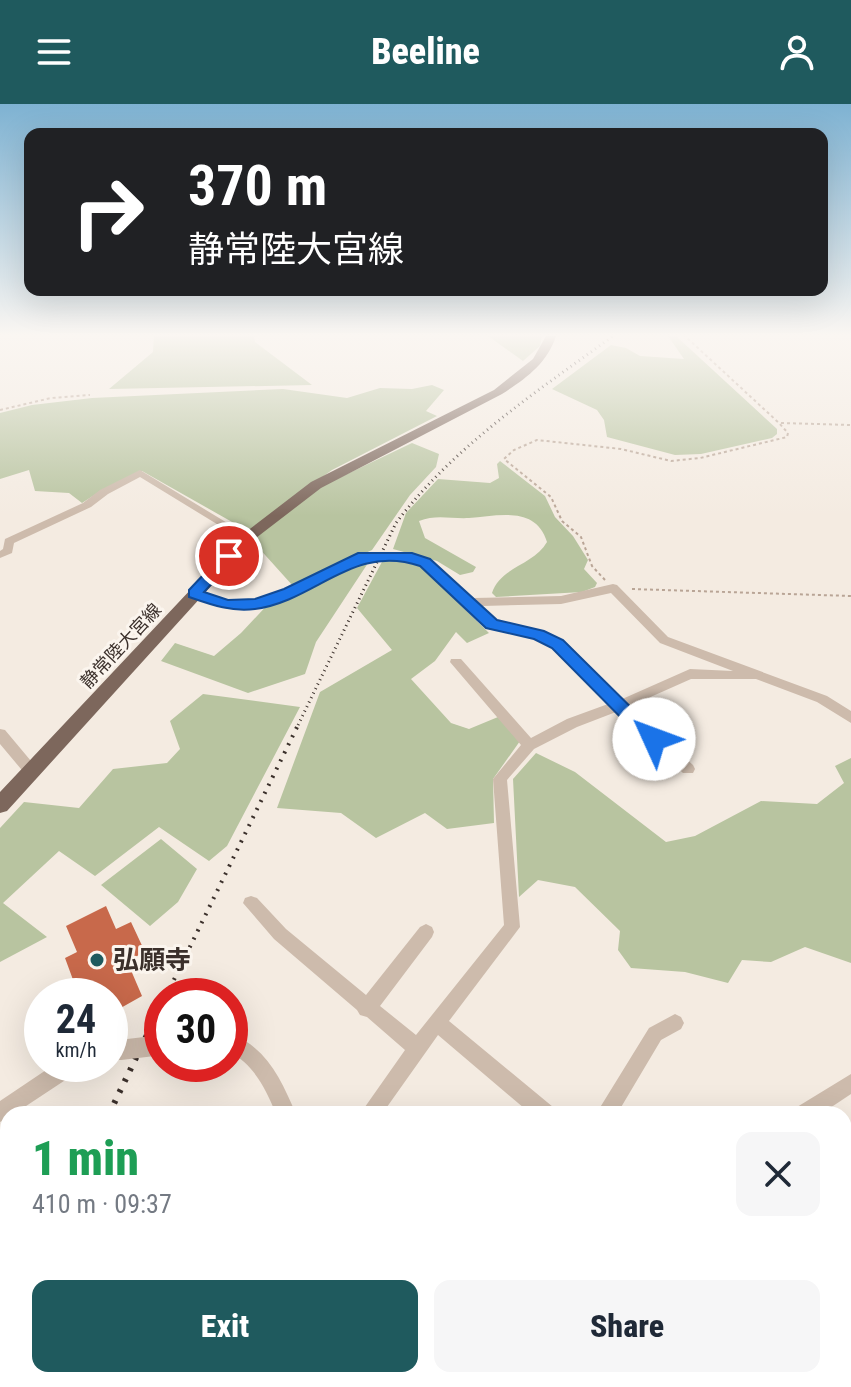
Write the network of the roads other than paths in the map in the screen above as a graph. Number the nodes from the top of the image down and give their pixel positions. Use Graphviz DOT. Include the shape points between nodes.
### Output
graph roads {
  1 [pos="490,396"];
  2 [pos="247,538"];
  3 [pos="0,555"];
  4 [pos="194,594"];
  5 [pos="471,602"];
  6 [pos="456,662"];
  7 [pos="755,673"];
  8 [pos="618,706"];
  9 [pos="851,718"];
  10 [pos="0,734"];
  11 [pos="529,745"];
  12 [pos="688,769"];
  13 [pos="31,771"];
  14 [pos="0,805"];
  15 [pos="251,903"];
  16 [pos="426,932"];
  17 [pos="366,1009"];
  18 [pos="438,1023"];
  19 [pos="675,1023"];
  20 [pos="417,1048"];
  21 [pos="248,1053"];
  22 [pos="45,1082"];
  23 [pos="851,1083"];
  24 [pos="9,1106"];
  25 [pos="283,1106"];
  26 [pos="376,1106"];
  27 [pos="537,1106"];
  28 [pos="611,1106"];
  29 [pos="816,1106"];
  1 -- 2 [label="main road, 静常陸大宮線" via="316,485"];
  2 -- 3 [label="street" via="140,473 9,541 8,551"];
  2 -- 4 [label="main road, 静常陸大宮線"];
  4 -- 5 [label="street" via="227,605 257,604 364,556 399,557 425,562"];
  4 -- 13 [label="main road, 静常陸大宮線"];
  5 -- 7 [label="street" via="571,600 613,588 664,640"];
  5 -- 8 [label="street" via="492,624 539,634 558,644"];
  6 -- 11 [label="street"];
  7 -- 8 [label="street" via="749,678 690,674"];
  7 -- 9 [label="street" via="822,699"];
  8 -- 11 [label="street"];
  8 -- 12 [label="street"];
  10 -- 13 [label="street"];
  11 -- 18 [label="street" via="500,779 512,927"];
  13 -- 14 [label="main road, 静常陸大宮線"];
  15 -- 17 [label="street"];
  16 -- 17 [label="street"];
  17 -- 20 [label="street"];
  18 -- 20 [label="street"];
  18 -- 27 [label="street"];
  19 -- 28 [label="street" via="655,1034"];
  20 -- 26 [label="street"];
  21 -- 25 [label="street" via="265,1071"];
  22 -- 24 [label="street"];
  23 -- 29 [label="street"];
}
